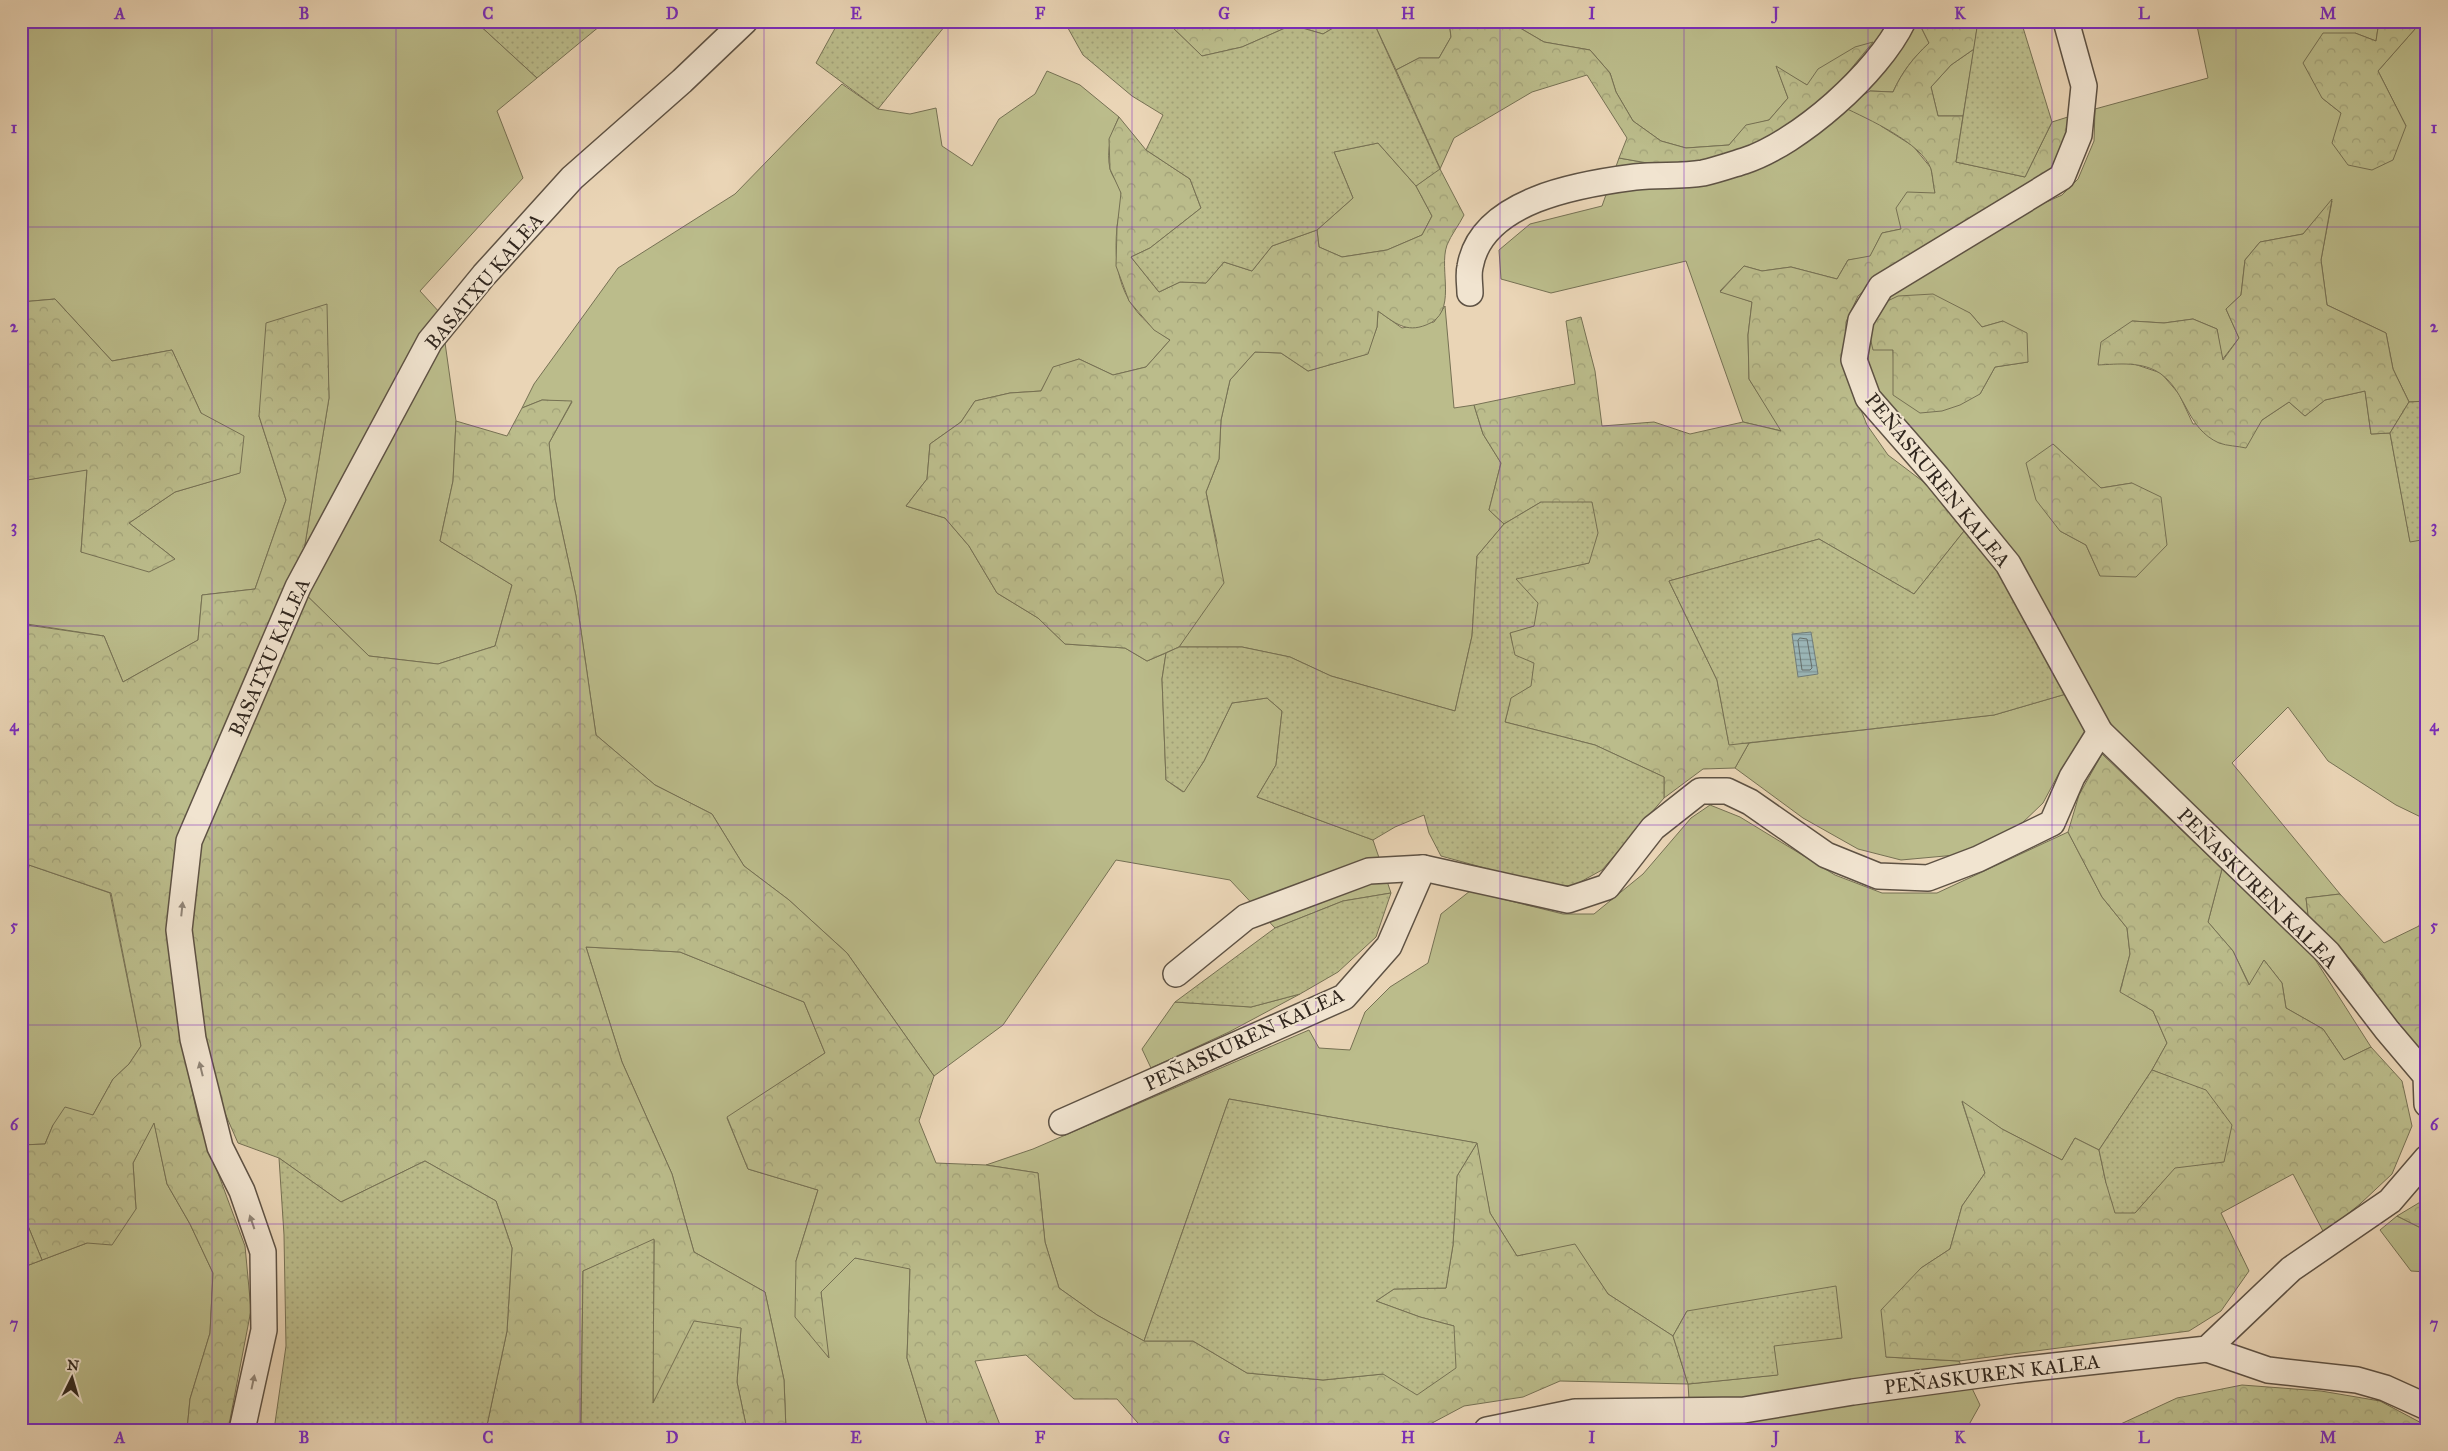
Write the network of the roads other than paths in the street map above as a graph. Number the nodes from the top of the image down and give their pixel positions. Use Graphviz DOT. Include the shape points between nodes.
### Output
graph roads {
  1 [pos="745,21"];
  2 [pos="1903,21"];
  3 [pos="2066,21"];
  4 [pos="1470,294"];
  5 [pos="2100,732"];
  6 [pos="1423,868"];
  7 [pos="1176,974"];
  8 [pos="2427,1104"];
  9 [pos="1062,1122"];
  10 [pos="2427,1158"];
  11 [pos="2207,1349"];
  12 [pos="2427,1407"];
  13 [pos="242,1430"];
  14 [pos="1487,1430"];
  13 -- 1 [label="street, BASATXU KALEA, one-way" via="264,1330 263,1252 242,1191 220,1147 193,1039 179,930 189,841 298,587 430,341 484,274 572,178"];
  2 -- 4 [label="street" via="1897,35 1866,75 1832,106 1795,135 1746,160 1702,173 1636,176 1574,188 1535,198 1503,216 1482,238 1470,266"];
  3 -- 5 [label="street, PEÑASKUREN KALEA" via="2084,86 2079,135 2062,177 1881,287 1861,320 1854,360 1868,398 2008,564"];
  5 -- 6 [label="street" via="2072,777 2052,823 1978,860 1928,878 1878,876 1826,855 1750,802 1726,791 1700,791 1653,828 1607,886 1568,900"];
  5 -- 8 [label="street, PEÑASKUREN KALEA" via="2328,953 2426,1076"];
  6 -- 7 [label="street" via="1369,871 1246,917"];
  6 -- 9 [label="street, PEÑASKUREN KALEA" via="1389,946 1344,997"];
  10 -- 11 [label="street" via="2390,1201 2291,1269"];
  11 -- 12 [label="street" via="2268,1370 2357,1380 2385,1388"];
  11 -- 14 [label="street, PEÑASKUREN KALEA" via="2016,1370 1744,1410 1575,1412"];
}
